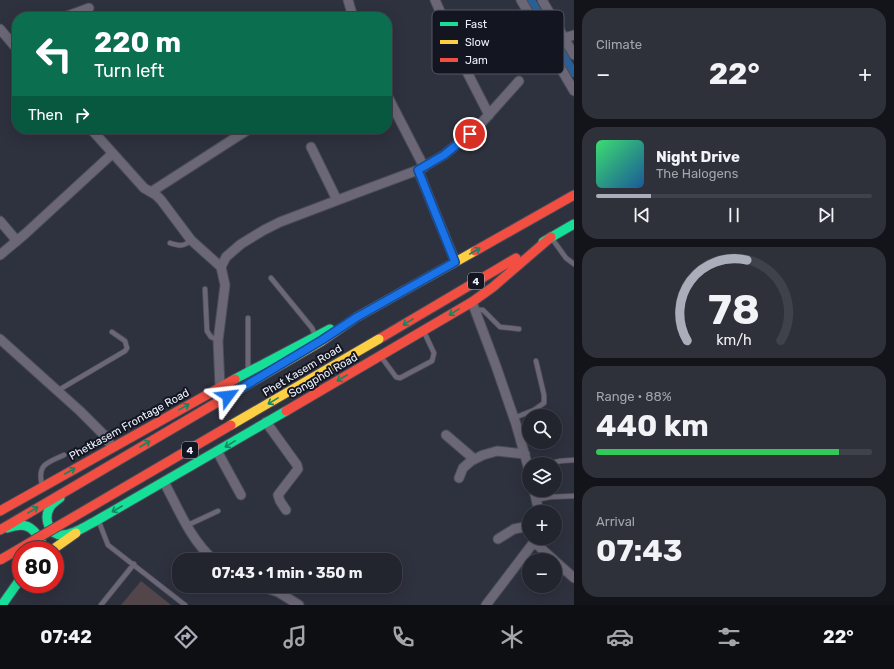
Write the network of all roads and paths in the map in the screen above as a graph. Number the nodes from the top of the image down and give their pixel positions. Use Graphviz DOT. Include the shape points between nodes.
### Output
graph roads {
  1 [pos="348,0"];
  2 [pos="434,0"];
  3 [pos="521,0"];
  4 [pos="542,0"];
  5 [pos="89,8"];
  6 [pos="439,10"];
  7 [pos="527,10"];
  8 [pos="548,10"];
  9 [pos="78,12"];
  10 [pos="352,12"];
  11 [pos="0,29"];
  12 [pos="574,35"];
  13 [pos="564,38"];
  14 [pos="12,43"];
  15 [pos="574,55"];
  16 [pos="468,74"];
  17 [pos="564,74"];
  18 [pos="519,81"];
  19 [pos="574,91"];
  20 [pos="392,105"];
  21 [pos="488,115"];
  22 [pos="95,134"];
  23 [pos="241,134"];
  24 [pos="311,147"];
  25 [pos="112,154"];
  26 [pos="421,169"];
  27 [pos="151,192"];
  28 [pos="574,195"];
  29 [pos="337,200"];
  30 [pos="0,221"];
  31 [pos="574,224"];
  32 [pos="551,237"];
  33 [pos="191,240"];
  34 [pos="17,241"];
  35 [pos="170,243"];
  36 [pos="0,255"];
  37 [pos="455,262"];
  38 [pos="574,264"];
  39 [pos="221,267"];
  40 [pos="271,278"];
  41 [pos="205,289"];
  42 [pos="474,306"];
  43 [pos="357,317"];
  44 [pos="248,318"];
  45 [pos="518,329"];
  46 [pos="424,330"];
  47 [pos="112,332"];
  48 [pos="315,336"];
  49 [pos="0,339"];
  50 [pos="218,340"];
  51 [pos="381,356"];
  52 [pos="536,361"];
  53 [pos="248,372"];
  54 [pos="220,387"];
  55 [pos="57,391"];
  56 [pos="514,418"];
  57 [pos="266,422"];
  58 [pos="446,435"];
  59 [pos="112,447"];
  60 [pos="217,451"];
  61 [pos="525,454"];
  62 [pos="64,455"];
  63 [pos="526,457"];
  64 [pos="474,459"];
  65 [pos="574,460"];
  66 [pos="562,461"];
  67 [pos="459,478"];
  68 [pos="80,482"];
  69 [pos="164,482"];
  70 [pos="42,487"];
  71 [pos="241,495"];
  72 [pos="574,496"];
  73 [pos="535,497"];
  74 [pos="536,500"];
  75 [pos="537,505"];
  76 [pos="286,510"];
  77 [pos="0,511"];
  78 [pos="218,511"];
  79 [pos="96,521"];
  80 [pos="188,525"];
  81 [pos="522,527"];
  82 [pos="0,531"];
  83 [pos="498,539"];
  84 [pos="41,541"];
  85 [pos="64,542"];
  86 [pos="531,545"];
  87 [pos="540,545"];
  88 [pos="207,553"];
  89 [pos="548,553"];
  90 [pos="0,560"];
  91 [pos="134,564"];
  92 [pos="562,567"];
  93 [pos="574,578"];
  94 [pos="12,590"];
  95 [pos="280,593"];
  96 [pos="490,604"];
  97 [pos="2,605"];
  98 [pos="101,605"];
  99 [pos="185,605"];
  100 [pos="299,605"];
  1 -- 10 [label="street"];
  2 -- 6 [label="street"];
  3 -- 7 [label="street"];
  4 -- 8 [label="street"];
  5 -- 9 [label="street"];
  11 -- 14 [label="street"];
  12 -- 13 [label="street"];
  13 -- 15 [label="street"];
  16 -- 21 [label="street"];
  17 -- 19 [label="street"];
  18 -- 21 [label="street"];
  20 -- 26 [label="street"];
  21 -- 26 [label="street" via="463,140"];
  22 -- 25 [label="street"];
  23 -- 27 [label="street"];
  24 -- 29 [label="street"];
  25 -- 27 [label="street" via="144,188"];
  25 -- 34 [label="street"];
  26 -- 29 [label="street"];
  26 -- 37 [label="street"];
  27 -- 33 [label="street" via="161,200"];
  37 -- 28 [label="main road, Phet Kasem Road / 4, one-way"];
  29 -- 39 [label="street" via="280,222 251,237 226,257"];
  30 -- 34 [label="street"];
  31 -- 32 [label="main road, Phet Kasem Road / 4"];
  32 -- 38 [label="lane" via="566,258"];
  32 -- 42 [label="main road, Songphol Road"];
  32 -- 90 [label="main road, Phet Kasem Road / 4, one-way, bridge"];
  33 -- 35 [label="lane" via="181,246"];
  33 -- 39 [label="street"];
  34 -- 36 [label="street"];
  37 -- 43 [label="main road, Phet Kasem Road / 4"];
  39 -- 50 [label="street" via="225,285"];
  40 -- 48 [label="lane" via="312,328"];
  41 -- 50 [label="lane" via="207,330 211,337"];
  42 -- 45 [label="lane" via="483,310 500,327"];
  42 -- 46 [label="main road, Songphol Road, one-way"];
  42 -- 56 [label="street"];
  43 -- 48 [label="main road, Phetkasem Frontage Road / 4"];
  68 -- 43 [label="main road, Phet Kasem Road / 4, one-way"];
  44 -- 53 [label="lane"];
  46 -- 51 [label="main road, Songphol Road"];
  46 -- 51 [label="lane" via="434,353 432,362 396,378"];
  47 -- 55 [label="lane" via="125,341 125,351"];
  48 -- 53 [label="main road, Phetkasem Frontage Road / 4"];
  49 -- 55 [label="street"];
  50 -- 54 [label="street"];
  51 -- 57 [label="main road, Songphol Road, one-way"];
  52 -- 56 [label="lane" via="544,403"];
  53 -- 54 [label="main road, Phetkasem Frontage Road / 4"];
  59 -- 54 [label="main road, Phetkasem Frontage Road / 4, one-way"];
  55 -- 59 [label="street" via="105,436"];
  56 -- 61 [label="street"];
  57 -- 60 [label="main road, Songphol Road, one-way"];
  57 -- 76 [label="street" via="297,465 298,470 278,495"];
  58 -- 64 [label="street"];
  70 -- 59 [label="main road, Phetkasem Frontage Road / 4, one-way"];
  60 -- 69 [label="main road, Songphol Road"];
  60 -- 71 [label="street"];
  61 -- 63 [label="street"];
  61 -- 64 [label="street" via="497,451"];
  62 -- 70 [label="lane" via="42,467 39,476"];
  64 -- 67 [label="street" via="463,468"];
  65 -- 66 [label="lane"];
  68 -- 79 [label="main road" via="50,508 47,522 49,528 55,534 62,535"];
  82 -- 68 [label="main road, Phet Kasem Road / 4, one-way"];
  69 -- 79 [label="main road, Songphol Road, one-way"];
  69 -- 80 [label="street"];
  70 -- 77 [label="main road, Phetkasem Frontage Road / 4"];
  72 -- 74 [label="lane" via="550,496"];
  73 -- 74 [label="street"];
  74 -- 75 [label="street"];
  78 -- 80 [label="lane"];
  79 -- 85 [label="main road, Songphol Road"];
  79 -- 91 [label="lane" via="108,545"];
  80 -- 88 [label="street"];
  81 -- 83 [label="street" via="514,529"];
  82 -- 84 [label="main road" via="22,524 37,533"];
  86 -- 96 [label="street"];
  87 -- 89 [label="street"];
  91 -- 98 [label="lane"];
  91 -- 99 [label="lane"];
  92 -- 93 [label="street"];
  94 -- 97 [label="main road"];
  95 -- 100 [label="street"];
}
